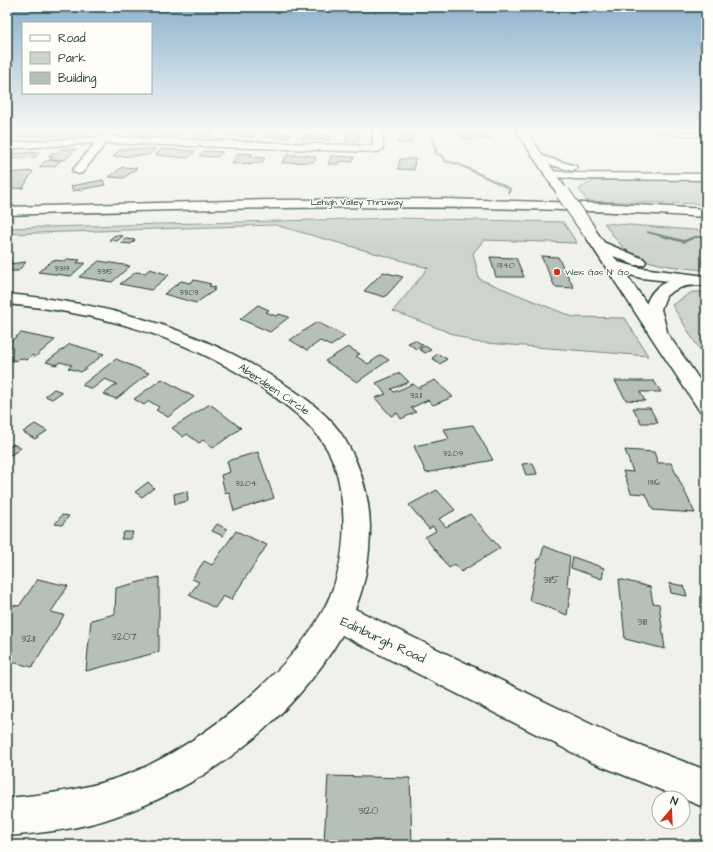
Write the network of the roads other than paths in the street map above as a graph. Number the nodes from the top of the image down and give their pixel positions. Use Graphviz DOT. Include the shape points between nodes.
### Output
graph roads {
  1 [pos="548,171"];
  2 [pos="598,171"];
  3 [pos="647,173"];
  4 [pos="550,174"];
  5 [pos="706,174"];
  6 [pos="706,177"];
  7 [pos="7,212"];
  8 [pos="706,212"];
  9 [pos="7,222"];
  10 [pos="706,222"];
  11 [pos="598,244"];
  12 [pos="614,266"];
  13 [pos="671,270"];
  14 [pos="704,278"];
  15 [pos="7,299"];
  16 [pos="658,331"];
  17 [pos="706,405"];
  18 [pos="337,616"];
  19 [pos="706,789"];
  20 [pos="7,817"];
  1 -- 4 [label="main road"];
  2 -- 3 [label="main road"];
  3 -- 4 [label="main road"];
  3 -- 5 [label="main road"];
  4 -- 6 [label="main road"];
  4 -- 11 [label="main road, bridge"];
  7 -- 8 [label="main road, Lehigh Valley Thruway" via="369,201 532,204"];
  9 -- 10 [label="main road, Lehigh Valley Thruway" via="232,213 378,211 528,214"];
  11 -- 12 [label="main road"];
  11 -- 13 [label="main road" via="633,260"];
  12 -- 13 [label="main road"];
  12 -- 14 [label="main road" via="641,272"];
  12 -- 16 [label="main road"];
  13 -- 14 [label="main road"];
  14 -- 16 [label="main road" via="680,282 660,292 652,311"];
  15 -- 18 [label="main road, Aberdeen Circle" via="90,310 183,338 257,375 314,417 332,438 343,458 352,481 356,506 357,542 349,582"];
  16 -- 17 [label="main road"];
  18 -- 19 [label="main road, Edinburgh Road" via="604,749"];
  18 -- 20 [label="main road, Edinburgh Road" via="314,652 276,697 226,739 168,775 116,797 49,814"];
}
